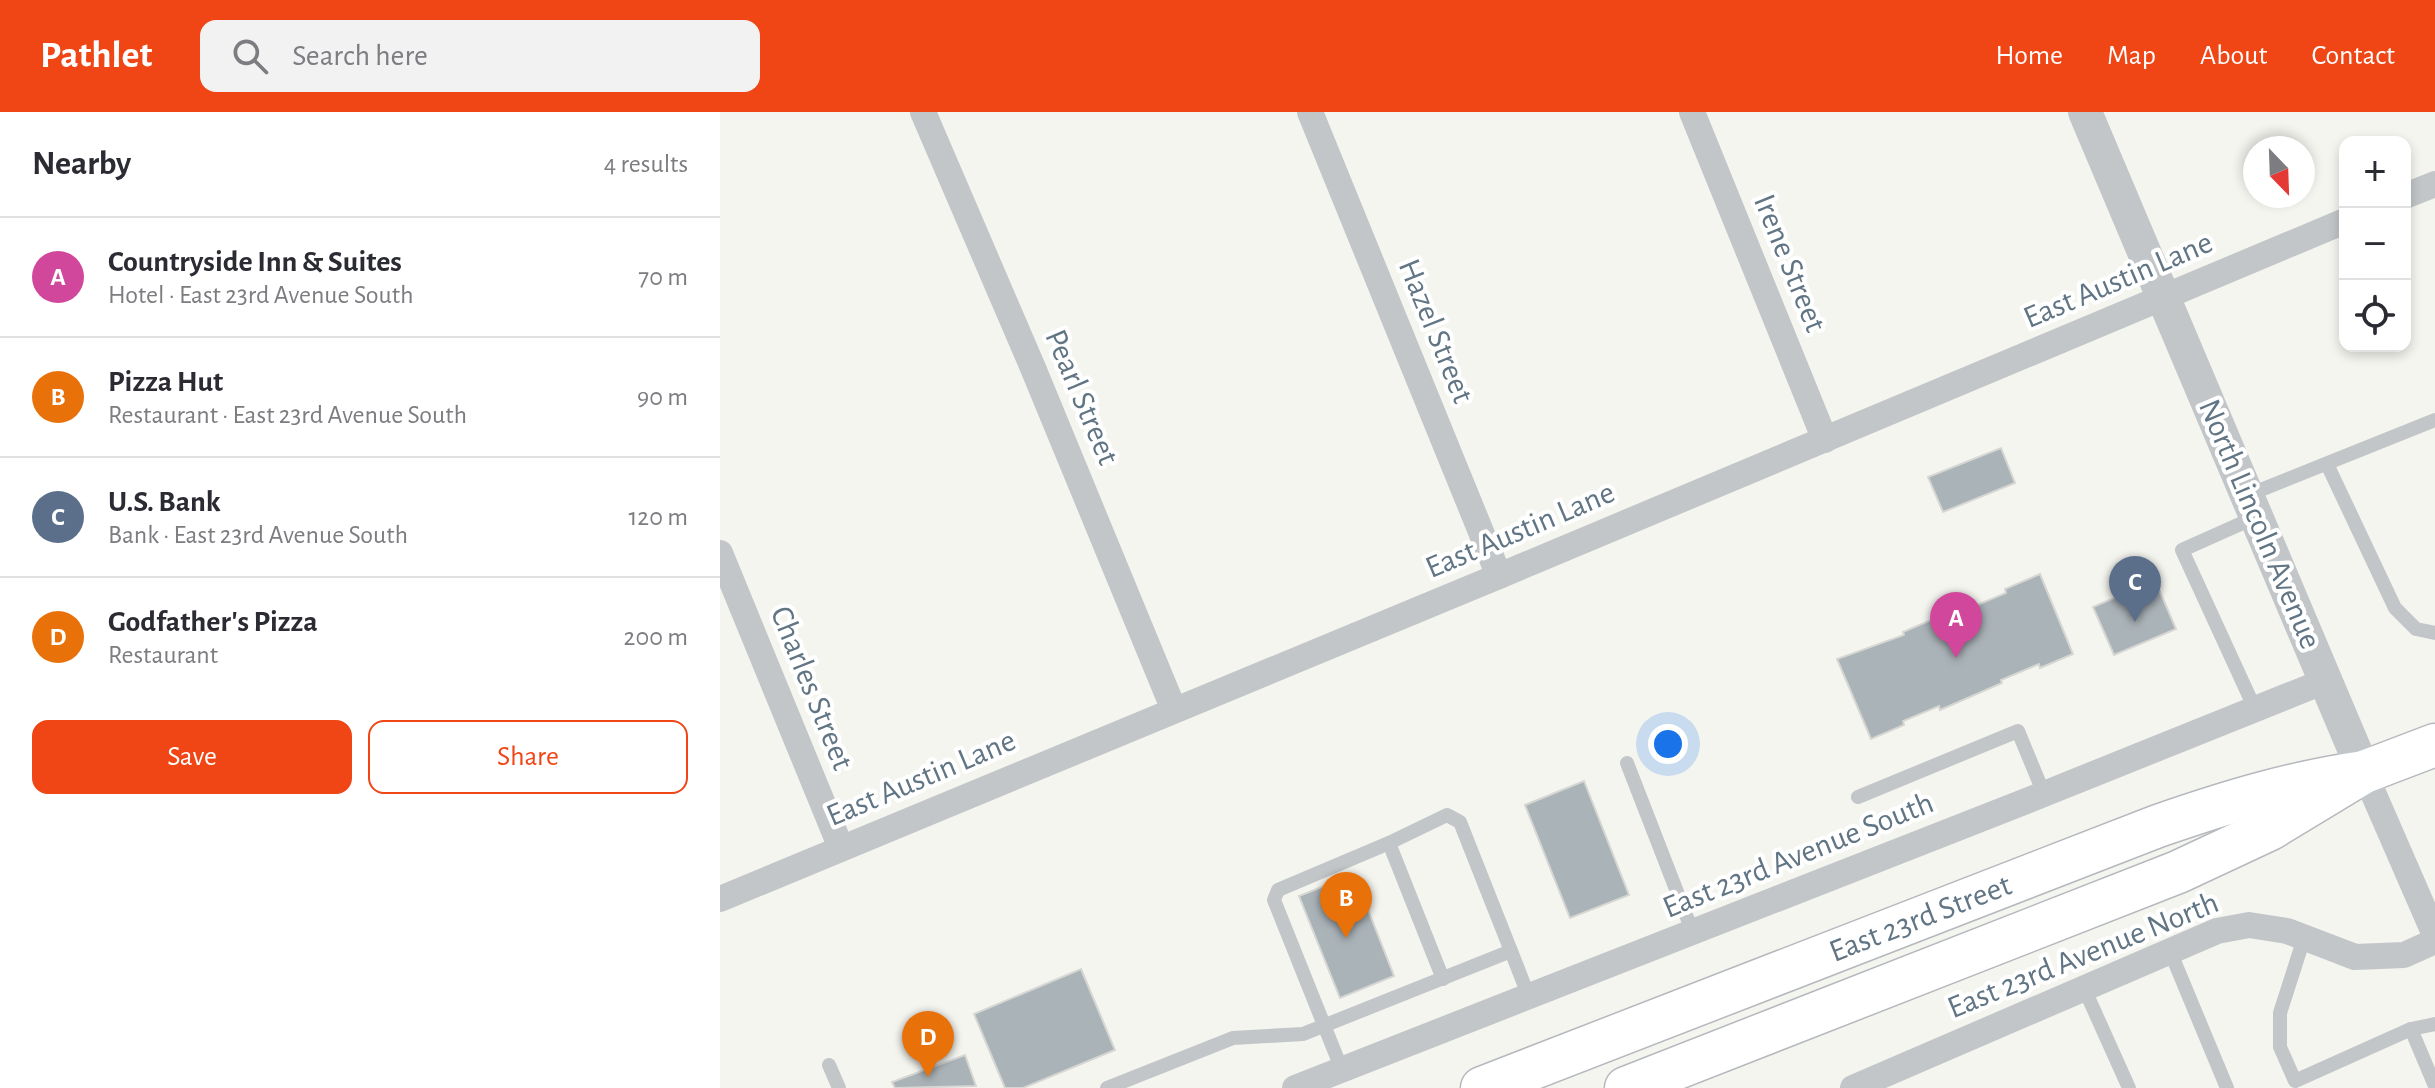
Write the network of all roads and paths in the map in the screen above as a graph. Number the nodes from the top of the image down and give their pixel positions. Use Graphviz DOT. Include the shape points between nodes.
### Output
graph roads {
  1 [pos="923,112"];
  2 [pos="1310,112"];
  3 [pos="1692,112"];
  4 [pos="2085,112"];
  5 [pos="2435,184"];
  6 [pos="2411,194"];
  7 [pos="2339,224"];
  8 [pos="2164,297"];
  9 [pos="2435,420"];
  10 [pos="1825,440"];
  11 [pos="2327,464"];
  12 [pos="2252,506"];
  13 [pos="720,553"];
  14 [pos="1499,576"];
  15 [pos="2435,633"];
  16 [pos="2325,681"];
  17 [pos="2255,709"];
  18 [pos="1174,710"];
  19 [pos="2435,745"];
  20 [pos="1627,763"];
  21 [pos="2364,772"];
  22 [pos="2044,794"];
  23 [pos="1858,797"];
  24 [pos="1389,843"];
  25 [pos="841,848"];
  26 [pos="720,899"];
  27 [pos="1693,933"];
  28 [pos="2304,938"];
  29 [pos="2435,938"];
  30 [pos="1511,951"];
  31 [pos="2170,951"];
  32 [pos="1443,979"];
  33 [pos="2084,988"];
  34 [pos="1529,997"];
  35 [pos="2435,1024"];
  36 [pos="1326,1026"];
  37 [pos="2411,1029"];
  38 [pos="829,1065"];
  39 [pos="1342,1070"];
  40 [pos="1870,1085"];
  41 [pos="2435,1086"];
  42 [pos="839,1088"];
  43 [pos="1107,1088"];
  44 [pos="1295,1088"];
  45 [pos="1482,1088"];
  46 [pos="1626,1088"];
  47 [pos="2129,1088"];
  48 [pos="2227,1088"];
  1 -- 18 [label="street, Pearl Street"];
  2 -- 14 [label="street, Hazel Street"];
  3 -- 10 [label="street, Irene Street"];
  4 -- 8 [label="street, North Lincoln Avenue"];
  5 -- 6 [label="street"];
  7 -- 8 [label="street, East Austin Lane"];
  8 -- 10 [label="street, East Austin Lane"];
  8 -- 12 [label="street, North Lincoln Avenue"];
  9 -- 11 [label="lane"];
  10 -- 14 [label="street, East Austin Lane"];
  11 -- 12 [label="lane"];
  11 -- 15 [label="lane" via="2395,608 2416,629"];
  12 -- 16 [label="street, North Lincoln Avenue"];
  12 -- 17 [label="lane" via="2182,550"];
  13 -- 25 [label="street, Charles Street"];
  14 -- 18 [label="street, East Austin Lane"];
  16 -- 17 [label="street, East 23rd Avenue South"];
  16 -- 21 [label="street, North Lincoln Avenue"];
  17 -- 22 [label="street, East 23rd Avenue South"];
  18 -- 25 [label="street, East Austin Lane"];
  19 -- 21 [label="main road, East 23rd Street"];
  20 -- 27 [label="lane"];
  21 -- 29 [label="street, North Lincoln Avenue"];
  21 -- 45 [label="main road, East 23rd Street" via="2260,792 2173,820"];
  21 -- 46 [label="main road, East 23rd Street" via="2270,829 2178,872"];
  22 -- 23 [label="lane" via="2018,731"];
  22 -- 27 [label="street, East 23rd Avenue South"];
  24 -- 30 [label="lane" via="1447,815 1460,822"];
  24 -- 32 [label="lane"];
  24 -- 36 [label="lane" via="1278,890 1274,900"];
  25 -- 26 [label="street, East Austin Lane"];
  27 -- 34 [label="street, East 23rd Avenue South"];
  28 -- 29 [label="street, East 23rd Avenue North" via="2355,957 2404,955"];
  28 -- 31 [label="street, East 23rd Avenue North" via="2249,925 2217,931"];
  28 -- 37 [label="lane" via="2280,1013 2280,1047 2295,1081"];
  30 -- 32 [label="lane"];
  30 -- 34 [label="lane"];
  31 -- 33 [label="street, East 23rd Avenue North"];
  31 -- 48 [label="lane"];
  32 -- 36 [label="lane"];
  33 -- 40 [label="street, East 23rd Avenue North"];
  33 -- 47 [label="lane"];
  34 -- 39 [label="street, East 23rd Avenue South"];
  35 -- 37 [label="lane"];
  36 -- 39 [label="lane"];
  36 -- 43 [label="lane" via="1303,1034 1233,1038"];
  37 -- 41 [label="lane"];
  38 -- 42 [label="lane"];
  39 -- 44 [label="street, East 23rd Avenue South"];
}
